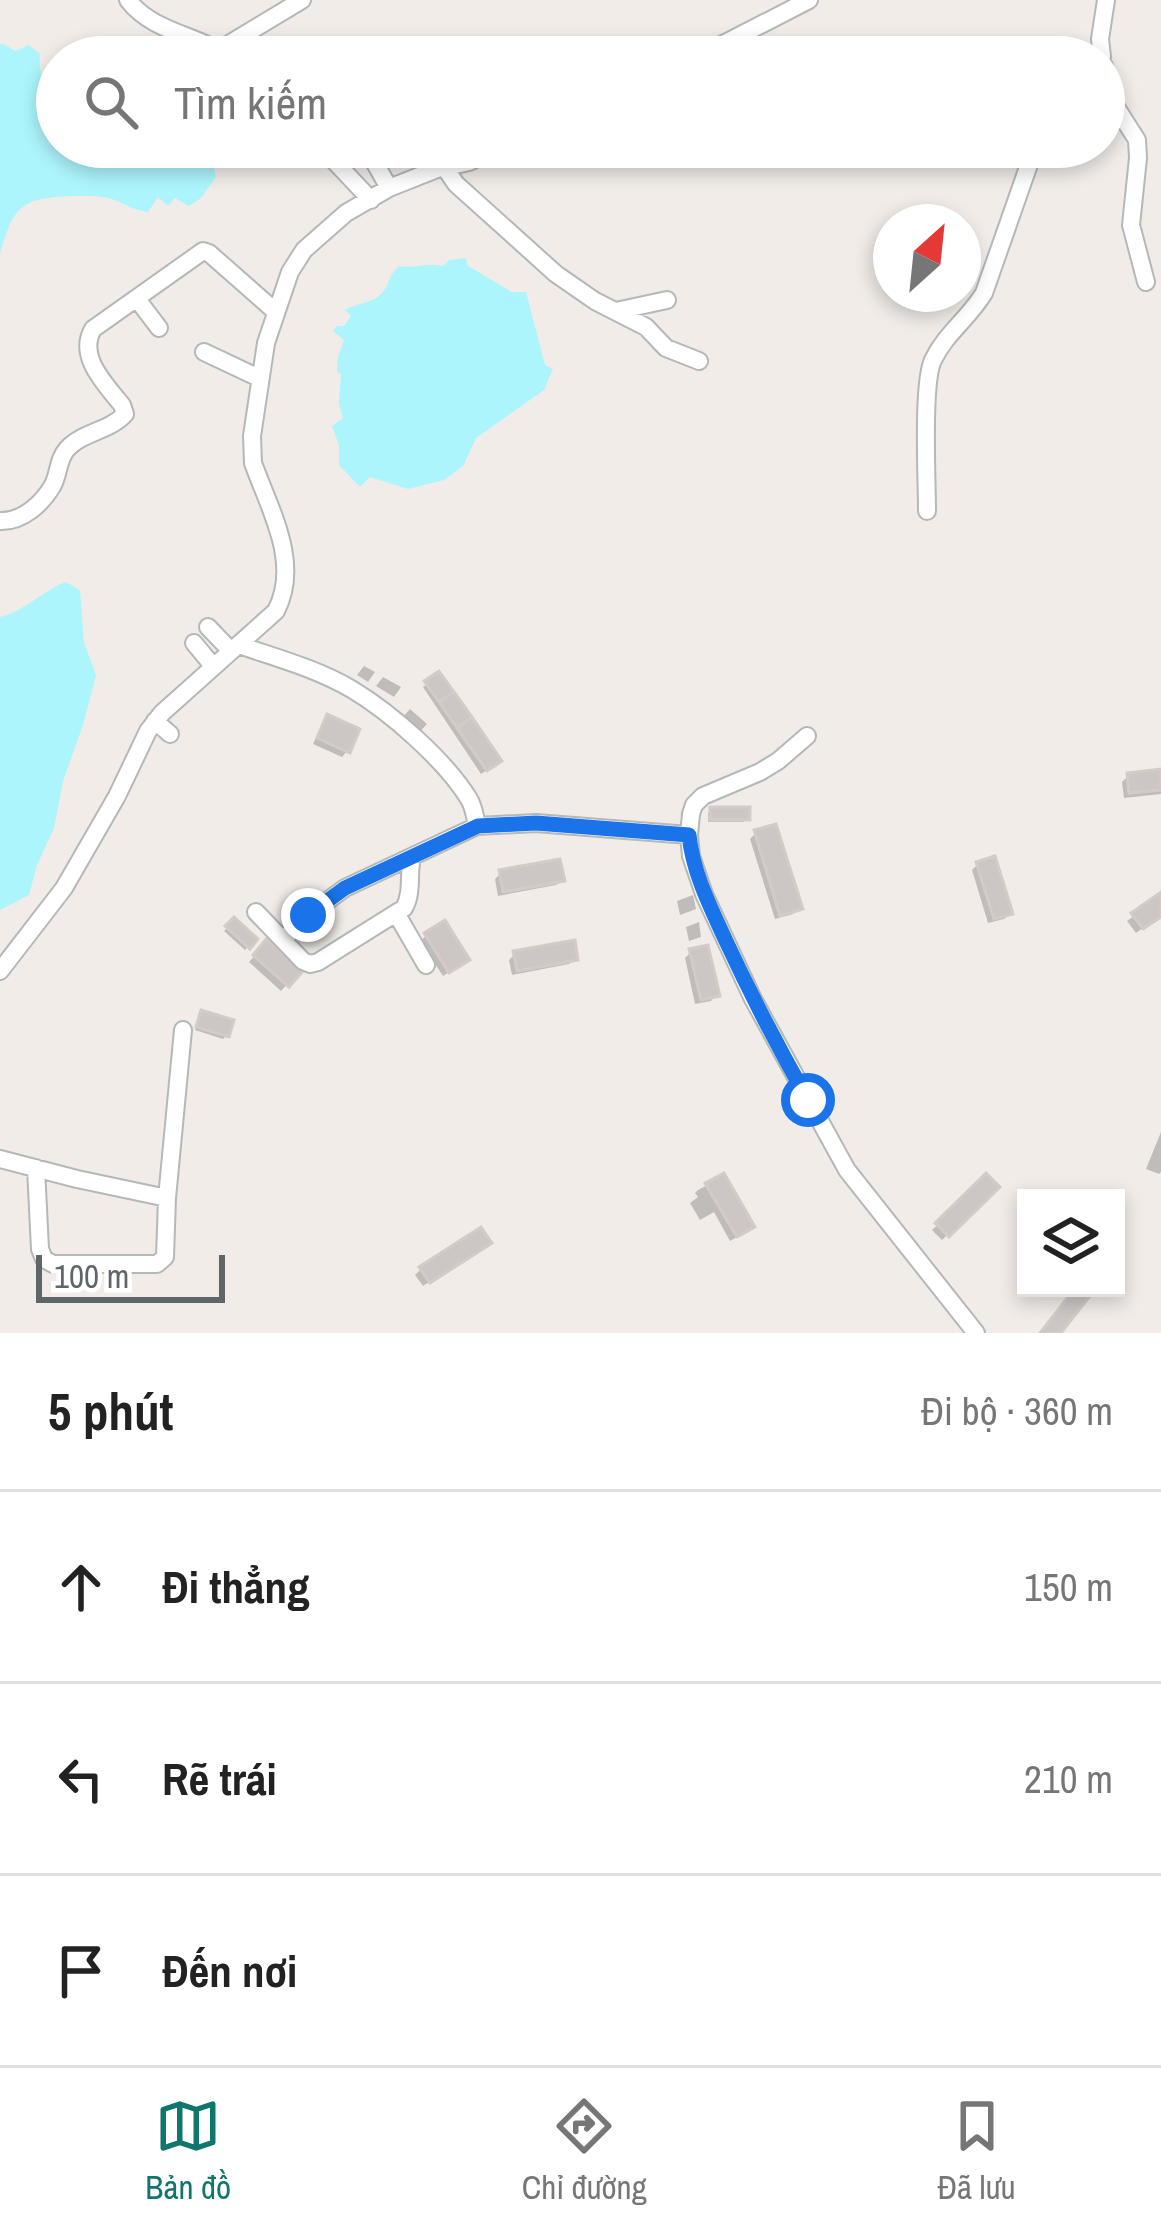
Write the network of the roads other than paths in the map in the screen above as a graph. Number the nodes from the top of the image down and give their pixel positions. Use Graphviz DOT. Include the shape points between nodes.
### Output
graph roads {
  1 [pos="128,0"];
  2 [pos="302,0"];
  3 [pos="809,0"];
  4 [pos="1106,0"];
  5 [pos="186,36"];
  6 [pos="249,36"];
  7 [pos="739,36"];
  8 [pos="1100,36"];
  9 [pos="1125,121"];
  10 [pos="341,168"];
  11 [pos="378,168"];
  12 [pos="445,168"];
  13 [pos="1028,168"];
  14 [pos="389,188"];
  15 [pos="371,200"];
  16 [pos="1146,282"];
  17 [pos="137,299"];
  18 [pos="667,300"];
  19 [pos="615,311"];
  20 [pos="276,312"];
  21 [pos="159,328"];
  22 [pos="205,352"];
  23 [pos="699,361"];
  24 [pos="259,379"];
  25 [pos="926,511"];
  26 [pos="0,521"];
  27 [pos="208,627"];
  28 [pos="194,643"];
  29 [pos="235,648"];
  30 [pos="213,666"];
  31 [pos="155,721"];
  32 [pos="170,734"];
  33 [pos="807,736"];
  34 [pos="478,826"];
  35 [pos="689,835"];
  36 [pos="412,856"];
  37 [pos="256,912"];
  38 [pos="396,913"];
  39 [pos="283,940"];
  40 [pos="426,965"];
  41 [pos="0,970"];
  42 [pos="183,1030"];
  43 [pos="0,1159"];
  44 [pos="36,1168"];
  45 [pos="166,1198"];
  46 [pos="976,1333"];
  1 -- 5 [label="street"];
  2 -- 6 [label="street"];
  3 -- 7 [label="street"];
  4 -- 8 [label="street"];
  9 -- 16 [label="street" via="1137,140 1131,225"];
  10 -- 15 [label="street"];
  11 -- 14 [label="street"];
  12 -- 14 [label="street"];
  12 -- 19 [label="street" via="556,274"];
  13 -- 25 [label="street" via="983,293 930,365"];
  14 -- 15 [label="street"];
  15 -- 20 [label="street" via="304,250"];
  17 -- 20 [label="street" via="203,251"];
  17 -- 21 [label="street"];
  17 -- 26 [label="street" via="86,340 125,414 68,448 32,508"];
  18 -- 19 [label="street"];
  19 -- 23 [label="street"];
  20 -- 24 [label="street"];
  22 -- 24 [label="street"];
  24 -- 29 [label="street" via="251,450 285,551 286,584 276,611"];
  27 -- 29 [label="street"];
  28 -- 30 [label="street"];
  29 -- 30 [label="street"];
  29 -- 34 [label="street" via="354,690 442,766 469,799"];
  30 -- 31 [label="street"];
  31 -- 32 [label="street"];
  31 -- 41 [label="street" via="64,888"];
  33 -- 35 [label="street" via="760,772 703,796"];
  34 -- 35 [label="street"];
  34 -- 36 [label="street"];
  35 -- 46 [label="street" via="704,893 753,1000 847,1170"];
  36 -- 38 [label="street" via="409,900"];
  36 -- 39 [label="street" via="345,888"];
  37 -- 39 [label="street"];
  38 -- 39 [label="street" via="310,964"];
  38 -- 40 [label="street"];
  42 -- 45 [label="street"];
  43 -- 44 [label="street"];
  44 -- 45 [label="street"];
  44 -- 45 [label="street" via="40,1249 52,1264 158,1264 165,1257"];
}
